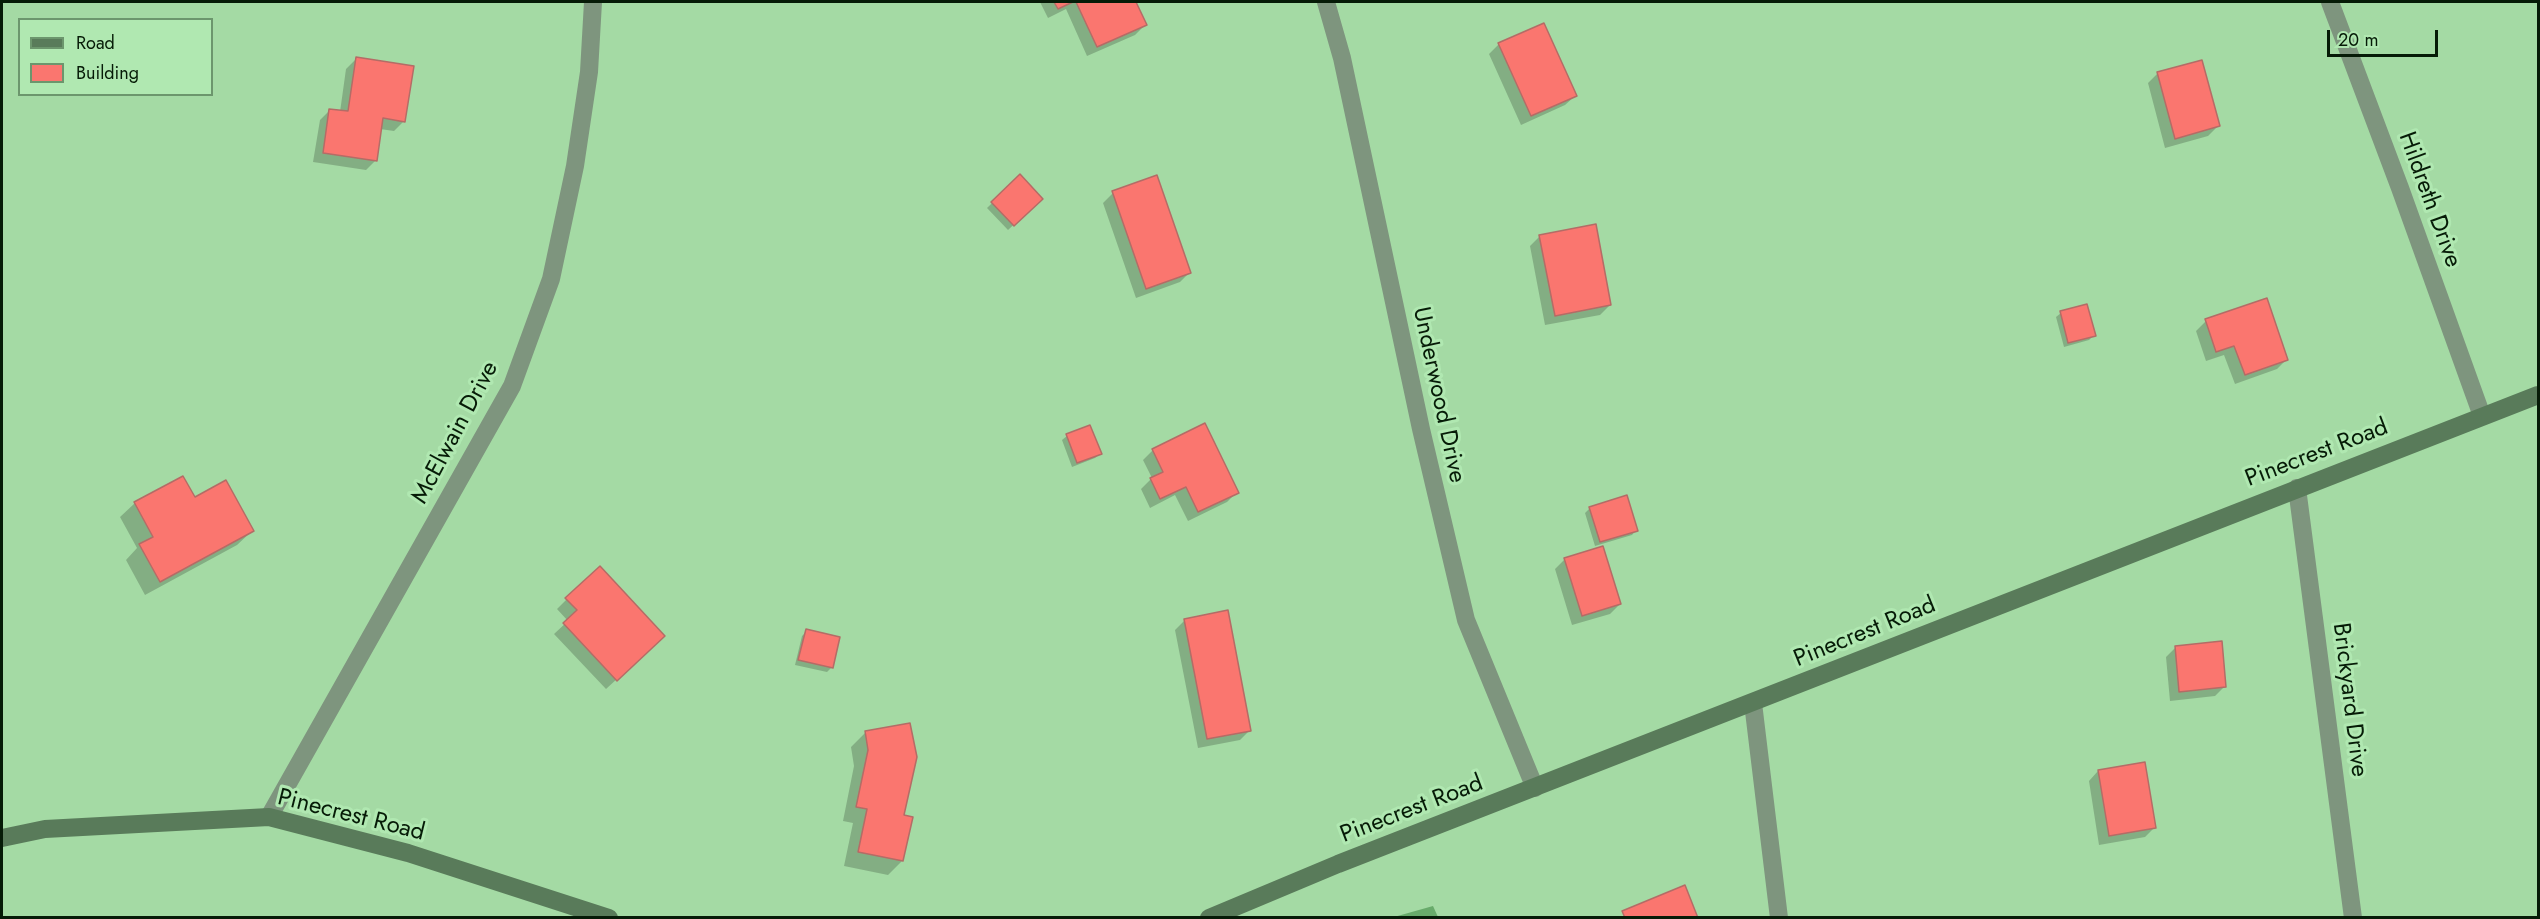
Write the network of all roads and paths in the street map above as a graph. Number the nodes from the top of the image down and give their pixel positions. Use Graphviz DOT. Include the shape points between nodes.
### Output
graph roads {
  1 [pos="593,2"];
  2 [pos="1326,2"];
  3 [pos="2330,2"];
  4 [pos="2538,394"];
  5 [pos="2482,416"];
  6 [pos="2297,488"];
  7 [pos="1753,703"];
  8 [pos="1535,788"];
  9 [pos="269,817"];
  10 [pos="2,838"];
  11 [pos="609,918"];
  12 [pos="1209,918"];
  13 [pos="1779,918"];
  14 [pos="2353,918"];
  1 -- 9 [label="street, McElwain Drive" via="589,72 575,166 551,279 512,386"];
  2 -- 8 [label="street, Underwood Drive" via="1342,58 1466,620"];
  3 -- 5 [label="street, Hildreth Drive"];
  4 -- 5 [label="street, Pinecrest Road"];
  5 -- 6 [label="street, Pinecrest Road"];
  6 -- 7 [label="street, Pinecrest Road"];
  6 -- 14 [label="street, Brickyard Drive"];
  7 -- 8 [label="street, Pinecrest Road"];
  7 -- 13 [label="street"];
  8 -- 12 [label="street, Pinecrest Road"];
  9 -- 10 [label="street, Pinecrest Road" via="45,829"];
  9 -- 11 [label="street, Pinecrest Road" via="408,853"];
}
